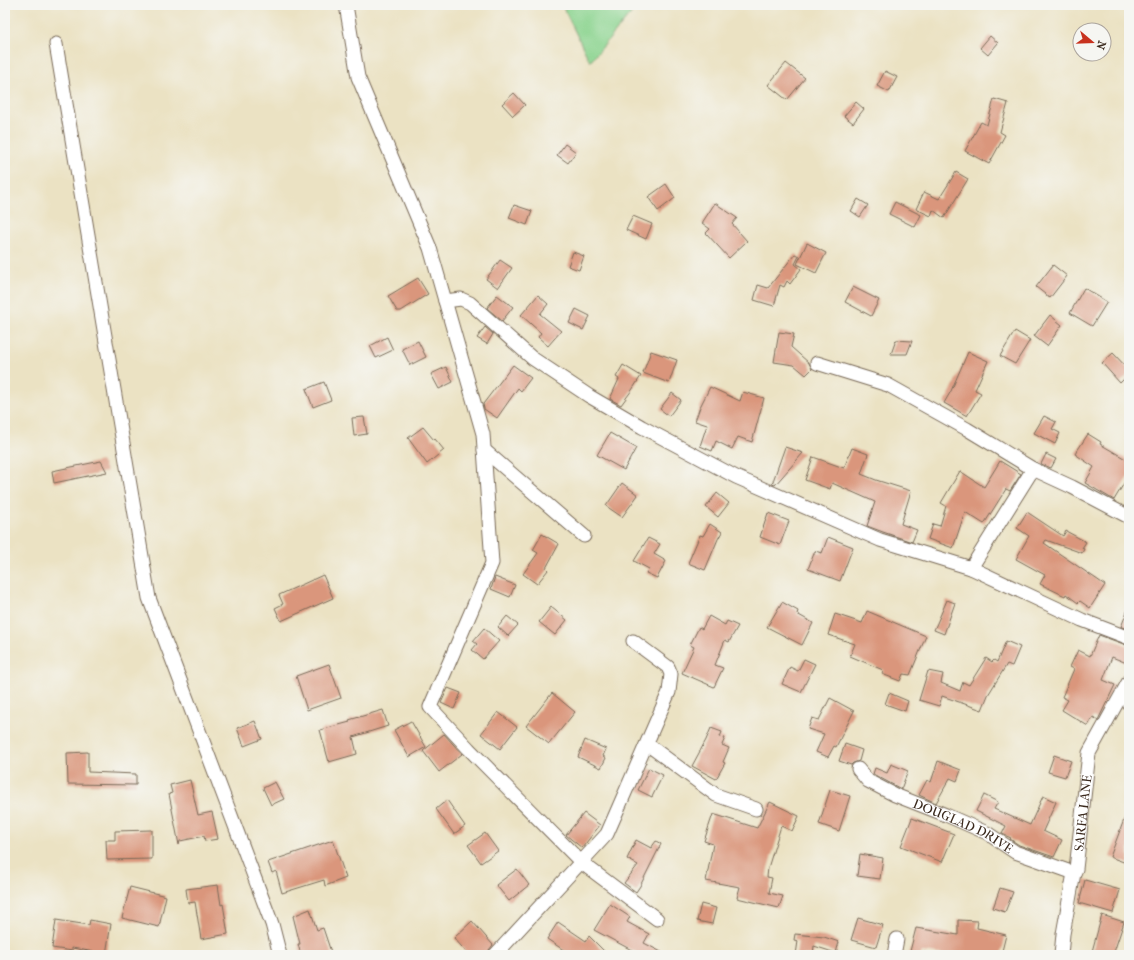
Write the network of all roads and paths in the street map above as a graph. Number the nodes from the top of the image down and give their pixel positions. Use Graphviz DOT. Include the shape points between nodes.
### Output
graph roads {
  1 [pos="346,5"];
  2 [pos="56,44"];
  3 [pos="445,301"];
  4 [pos="818,363"];
  5 [pos="484,450"];
  6 [pos="1033,469"];
  7 [pos="1129,517"];
  8 [pos="584,536"];
  9 [pos="971,568"];
  10 [pos="1129,638"];
  11 [pos="633,641"];
  12 [pos="1129,681"];
  13 [pos="647,744"];
  14 [pos="858,769"];
  15 [pos="756,809"];
  16 [pos="582,863"];
  17 [pos="1074,873"];
  18 [pos="657,919"];
  19 [pos="897,939"];
  20 [pos="280,955"];
  21 [pos="495,955"];
  22 [pos="894,955"];
  23 [pos="1061,955"];
  1 -- 3 [label="street" via="358,77 430,248"];
  2 -- 20 [label="street" via="149,598 272,924"];
  3 -- 5 [label="street" via="482,434"];
  3 -- 9 [label="street" via="461,299 470,303 532,358 589,396 736,477 880,540"];
  4 -- 6 [label="street" via="888,385"];
  5 -- 8 [label="street"];
  5 -- 16 [label="street" via="492,563 430,707"];
  6 -- 7 [label="street"];
  6 -- 9 [label="street"];
  9 -- 10 [label="street" via="1082,620"];
  11 -- 13 [label="street" via="668,667 671,674 669,692"];
  12 -- 17 [label="street, SARFA LANE" via="1089,753"];
  13 -- 15 [label="street" via="716,795"];
  13 -- 16 [label="street" via="607,834"];
  14 -- 17 [label="street, DOUGLAD DRIVE" via="868,781 895,795 987,833 1015,852"];
  16 -- 18 [label="street"];
  16 -- 21 [label="street"];
  17 -- 23 [label="street, SARFA LANE"];
  19 -- 22 [label="street"];
}
